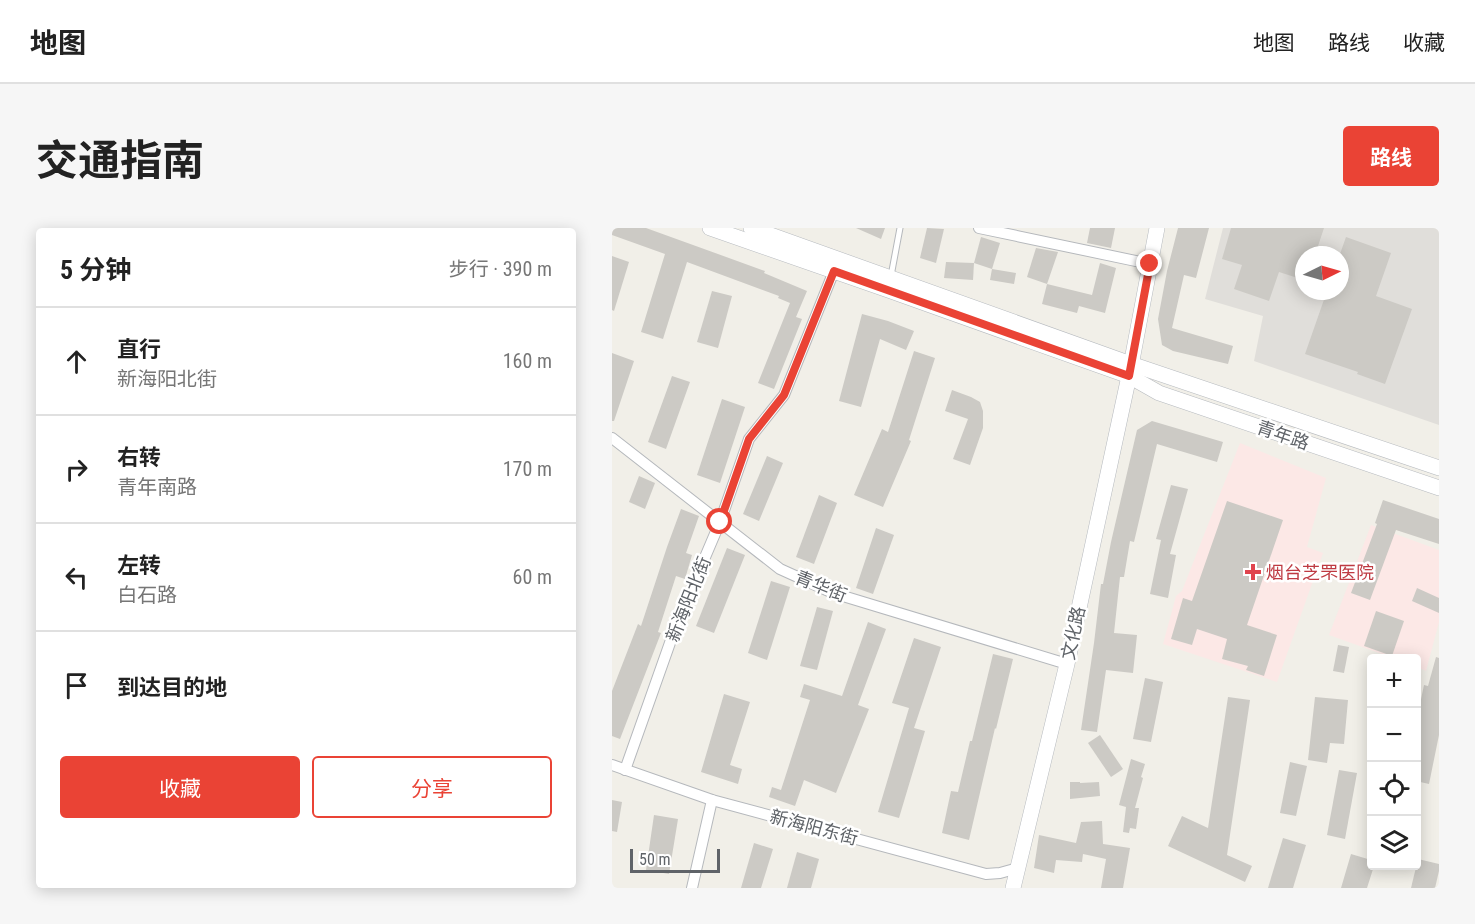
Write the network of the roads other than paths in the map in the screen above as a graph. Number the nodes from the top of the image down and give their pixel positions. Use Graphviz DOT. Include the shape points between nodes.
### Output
graph roads {
  1 [pos="710,228"];
  2 [pos="752,228"];
  3 [pos="900,228"];
  4 [pos="979,228"];
  5 [pos="1157,228"];
  6 [pos="1150,264"];
  7 [pos="834,271"];
  8 [pos="889,284"];
  9 [pos="1130,370"];
  10 [pos="612,438"];
  11 [pos="1439,468"];
  12 [pos="1439,488"];
  13 [pos="720,522"];
  14 [pos="1067,664"];
  15 [pos="612,765"];
  16 [pos="625,770"];
  17 [pos="712,800"];
  18 [pos="1018,868"];
  19 [pos="692,888"];
  20 [pos="1005,888"];
  21 [pos="1013,888"];
  22 [pos="1019,888"];
  1 -- 7 [label="main road"];
  2 -- 8 [label="main road"];
  3 -- 8 [label="lane"];
  4 -- 6 [label="street"];
  5 -- 6 [label="main road, 文化路"];
  6 -- 9 [label="main road, 文化路"];
  7 -- 8 [label="main road"];
  7 -- 13 [label="street, 新海阳北街" via="784,395 749,439"];
  8 -- 9 [label="main road"];
  9 -- 11 [label="main road, 青年路"];
  9 -- 12 [label="main road, 青年路" via="1159,393"];
  9 -- 14 [label="main road, 文化路"];
  10 -- 13 [label="street, 青华街"];
  13 -- 14 [label="street, 青华街" via="780,569 833,593"];
  13 -- 16 [label="street, 新海阳北街" via="676,623"];
  14 -- 18 [label="main road, 文化路"];
  15 -- 16 [label="street, 新海阳东街"];
  16 -- 17 [label="street, 新海阳东街"];
  17 -- 18 [label="street, 新海阳东街" via="986,874"];
  17 -- 19 [label="street"];
  18 -- 20 [label="street"];
  18 -- 21 [label="main road, 文化路"];
  18 -- 22 [label="street"];
}
